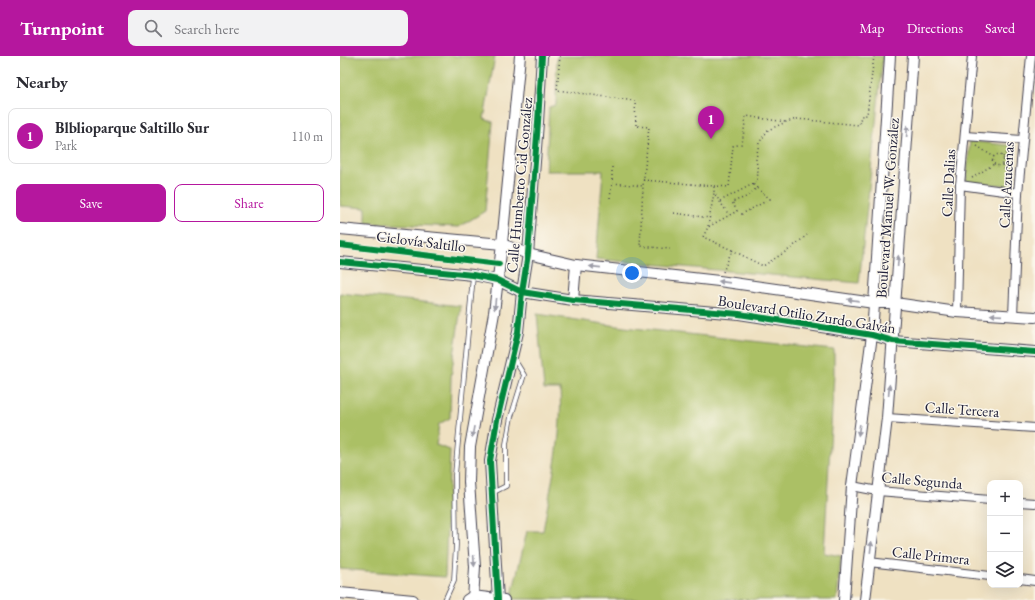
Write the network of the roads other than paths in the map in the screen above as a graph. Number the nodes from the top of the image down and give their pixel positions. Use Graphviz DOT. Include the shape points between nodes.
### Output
graph roads {
  1 [pos="520,56"];
  2 [pos="542,56"];
  3 [pos="890,56"];
  4 [pos="913,56"];
  5 [pos="972,56"];
  6 [pos="1031,56"];
  7 [pos="1033,67"];
  8 [pos="965,136"];
  9 [pos="1019,143"];
  10 [pos="960,185"];
  11 [pos="1018,193"];
  12 [pos="340,229"];
  13 [pos="502,244"];
  14 [pos="528,254"];
  15 [pos="340,262"];
  16 [pos="576,265"];
  17 [pos="473,275"];
  18 [pos="497,280"];
  19 [pos="522,292"];
  20 [pos="573,300"];
  21 [pos="874,303"];
  22 [pos="895,303"];
  23 [pos="957,312"];
  24 [pos="1013,316"];
  25 [pos="1035,317"];
  26 [pos="872,335"];
  27 [pos="893,340"];
  28 [pos="1035,345"];
  29 [pos="1020,350"];
  30 [pos="1035,352"];
  31 [pos="512,356"];
  32 [pos="888,418"];
  33 [pos="1035,428"];
  34 [pos="852,486"];
  35 [pos="878,491"];
  36 [pos="492,493"];
  37 [pos="987,500"];
  38 [pos="1023,502"];
  39 [pos="1035,503"];
  40 [pos="869,562"];
  41 [pos="987,576"];
  42 [pos="1023,579"];
  43 [pos="1035,581"];
  44 [pos="340,593"];
  45 [pos="471,599"];
  46 [pos="412,600"];
  47 [pos="445,600"];
  48 [pos="500,600"];
  49 [pos="844,600"];
  50 [pos="865,600"];
  1 -- 13 [label="street, Calle Humberto Cid González"];
  2 -- 14 [label="street, Calle Humberto Cid González"];
  3 -- 21 [label="street, Boulevard Manuel W. González"];
  22 -- 4 [label="street, Boulevard Manuel W. González, one-way"];
  5 -- 8 [label="street, Calle Dalias"];
  6 -- 7 [label="street, Calle Azucenas"];
  7 -- 9 [label="street, Calle Azucenas"];
  8 -- 9 [label="street"];
  8 -- 10 [label="street, Calle Dalias"];
  9 -- 11 [label="street, Calle Azucenas"];
  10 -- 11 [label="street"];
  10 -- 23 [label="street, Calle Dalias"];
  11 -- 24 [label="street, Calle Azucenas"];
  12 -- 13 [label="street, Boulevard Otilio Zurdo Galván"];
  13 -- 14 [label="street, Boulevard Otilio Zurdo Galván"];
  13 -- 18 [label="street, Calle Humberto Cid González"];
  14 -- 16 [label="street, Boulevard Otilio Zurdo Galván"];
  14 -- 19 [label="street, Calle Humberto Cid González"];
  15 -- 17 [label="street, Boulevard Otilio Zurdo Galván"];
  16 -- 20 [label="street"];
  21 -- 16 [label="street, Boulevard Otilio Zurdo Galván, one-way" via="719,281"];
  17 -- 18 [label="street, Boulevard Otilio Zurdo Galván"];
  17 -- 47 [label="lane" via="455,475 454,580"];
  18 -- 19 [label="street, Boulevard Otilio Zurdo Galván"];
  18 -- 45 [label="street, Calle Humberto Cid González, one-way" via="494,314 470,447 475,567"];
  19 -- 20 [label="street, Boulevard Otilio Zurdo Galván"];
  19 -- 31 [label="street, Calle Humberto Cid González" via="518,332"];
  20 -- 26 [label="street, Boulevard Otilio Zurdo Galván" via="739,314"];
  21 -- 22 [label="street, Boulevard Otilio Zurdo Galván"];
  21 -- 26 [label="street, Boulevard Manuel W. González"];
  22 -- 23 [label="street, Boulevard Otilio Zurdo Galván"];
  22 -- 27 [label="street, Boulevard Manuel W. González"];
  24 -- 23 [label="street, Boulevard Otilio Zurdo Galván, one-way"];
  24 -- 25 [label="street, Boulevard Otilio Zurdo Galván"];
  26 -- 27 [label="street, Boulevard Otilio Zurdo Galván"];
  26 -- 34 [label="street, Boulevard Manuel W. González, one-way"];
  27 -- 29 [label="street, Boulevard Otilio Zurdo Galván"];
  32 -- 27 [label="street, Boulevard Manuel W. González, one-way"];
  28 -- 29 [label="street"];
  29 -- 30 [label="street, Boulevard Otilio Zurdo Galván"];
  31 -- 36 [label="street, Calle Humberto Cid González" via="490,461"];
  31 -- 36 [label="lane" via="524,375 506,444 506,486"];
  32 -- 33 [label="street, Calle Tercera"];
  32 -- 35 [label="street, Boulevard Manuel W. González"];
  34 -- 35 [label="street, Calle Segunda"];
  34 -- 49 [label="street, Boulevard Manuel W. González"];
  35 -- 37 [label="street, Calle Segunda"];
  40 -- 35 [label="street, Boulevard Manuel W. González, one-way"];
  36 -- 48 [label="street, Calle Humberto Cid González"];
  38 -- 39 [label="street"];
  40 -- 41 [label="street, Calle Primera"];
  40 -- 50 [label="street, Boulevard Manuel W. González"];
  42 -- 43 [label="street"];
  44 -- 46 [label="street"];
  45 -- 48 [label="street"];
}
